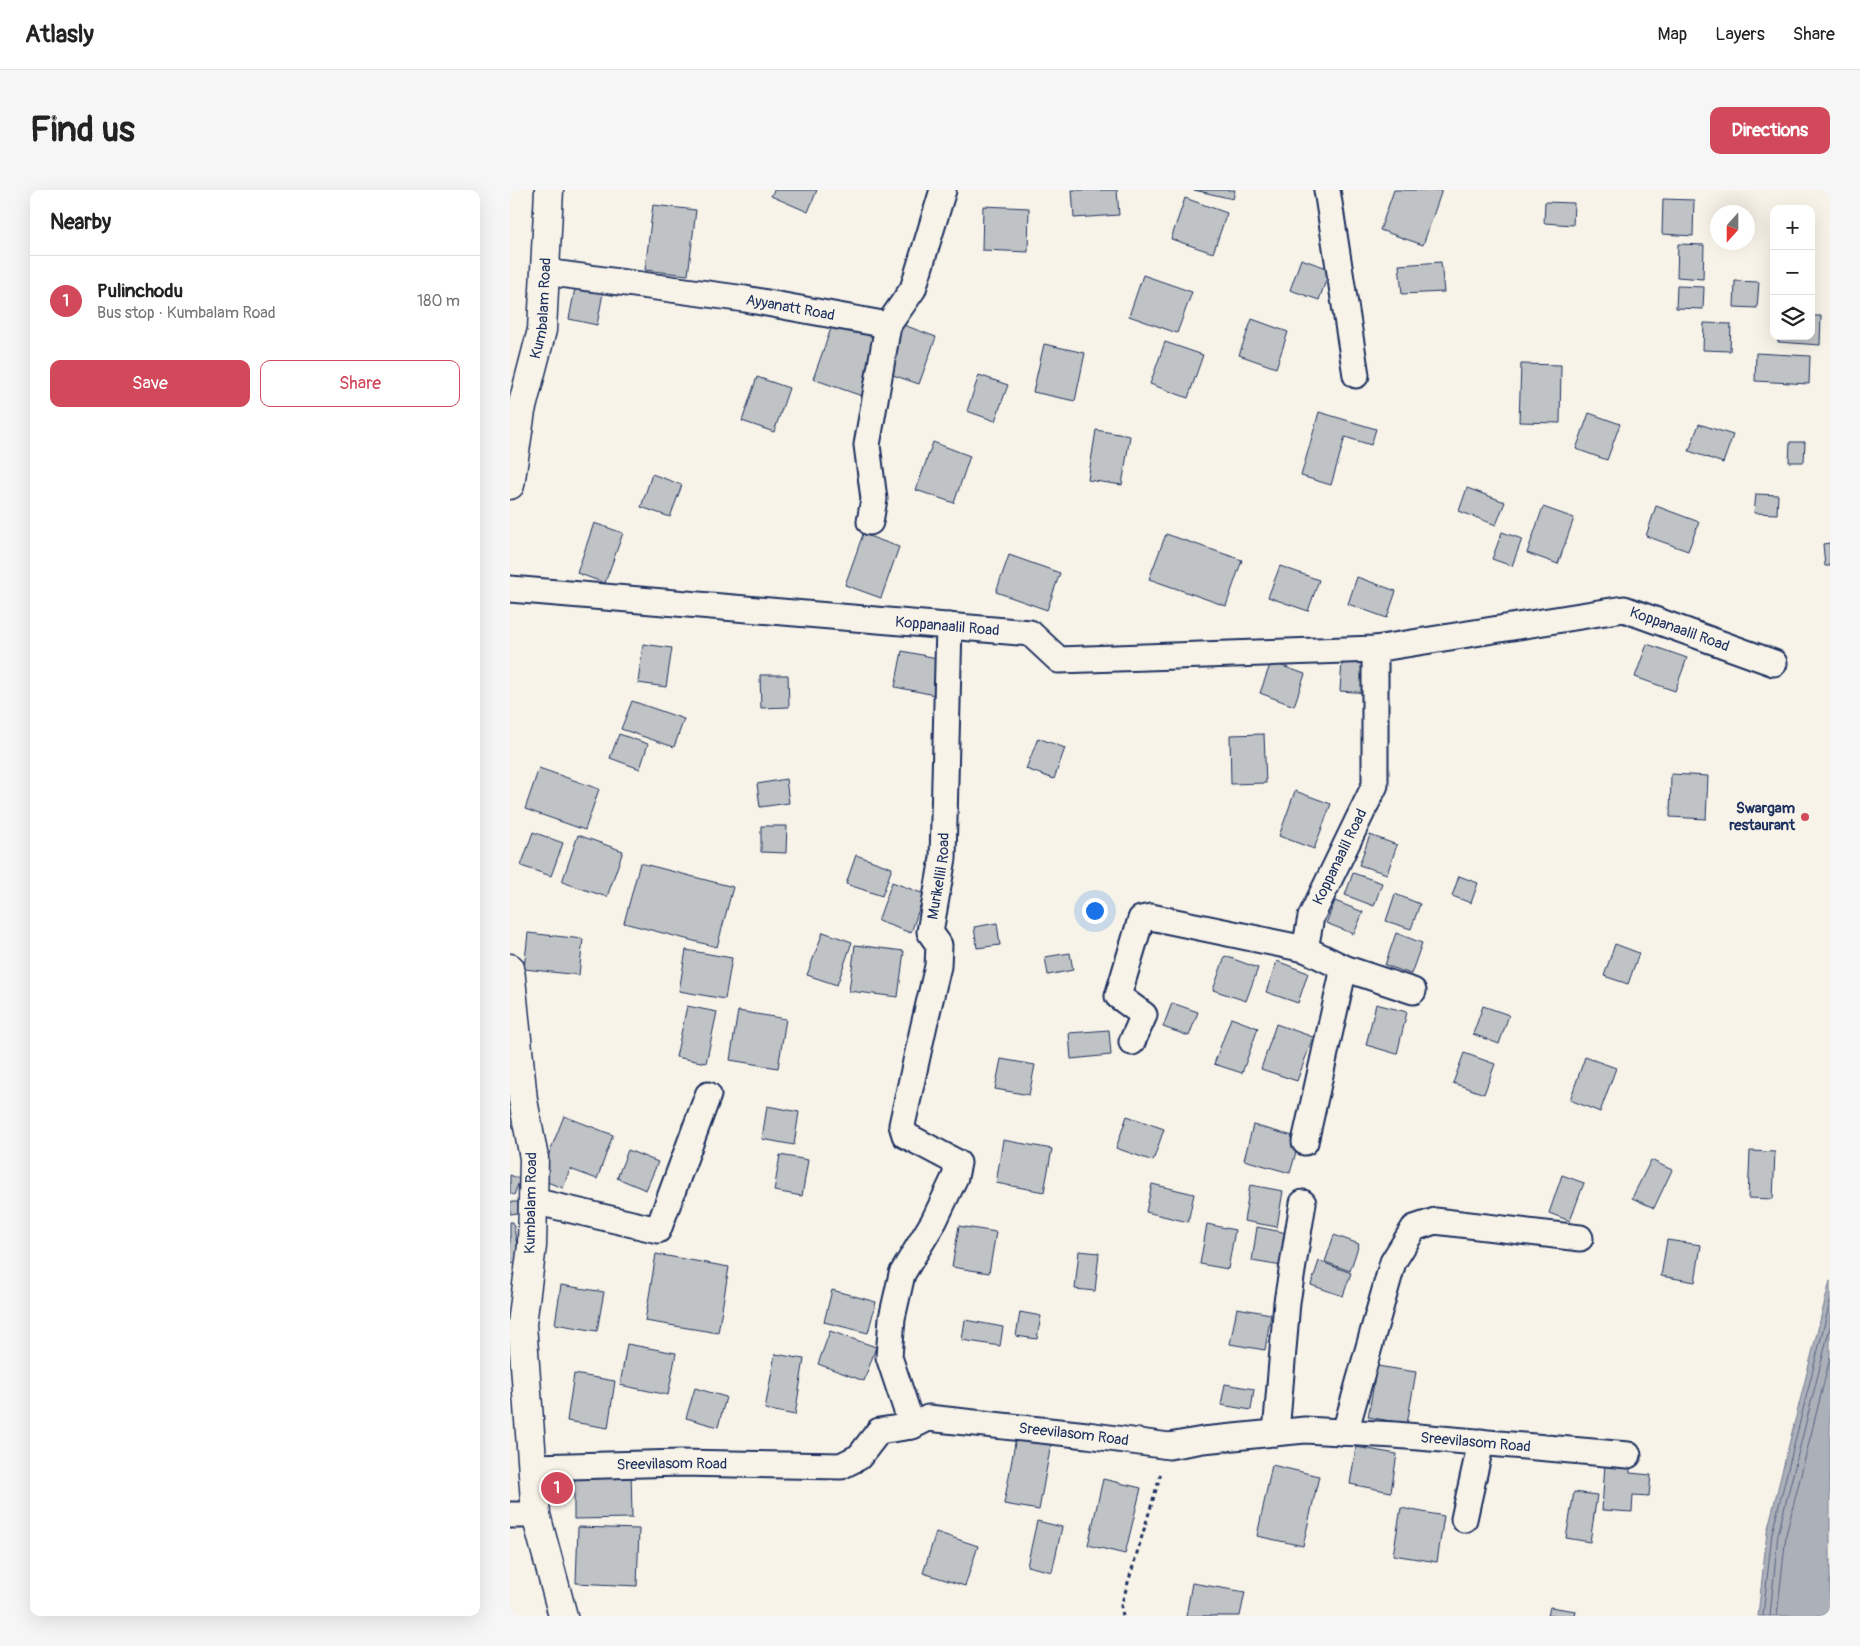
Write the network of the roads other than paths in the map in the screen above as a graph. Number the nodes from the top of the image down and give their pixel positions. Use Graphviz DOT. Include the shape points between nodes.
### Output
graph roads {
  1 [pos="549,190"];
  2 [pos="943,190"];
  3 [pos="1327,190"];
  4 [pos="545,272"];
  5 [pos="888,325"];
  6 [pos="1356,375"];
  7 [pos="515,410"];
  8 [pos="510,484"];
  9 [pos="870,522"];
  10 [pos="510,589"];
  11 [pos="949,626"];
  12 [pos="1375,649"];
  13 [pos="1774,664"];
  14 [pos="1305,949"];
  15 [pos="510,968"];
  16 [pos="1344,968"];
  17 [pos="1413,991"];
  18 [pos="511,995"];
  19 [pos="1132,1042"];
  20 [pos="708,1095"];
  21 [pos="1305,1142"];
  22 [pos="533,1201"];
  23 [pos="1303,1203"];
  24 [pos="1580,1238"];
  25 [pos="518,1372"];
  26 [pos="912,1426"];
  27 [pos="1345,1432"];
  28 [pos="1276,1433"];
  29 [pos="1481,1442"];
  30 [pos="1628,1455"];
  31 [pos="534,1467"];
  32 [pos="523,1515"];
  33 [pos="1464,1519"];
  34 [pos="563,1616"];
  1 -- 4 [label="main road, Kumbalam Road"];
  2 -- 5 [label="street" via="913,289"];
  3 -- 6 [label="street"];
  4 -- 5 [label="street, Ayyanatt Road" via="745,299"];
  4 -- 7 [label="main road, Kumbalam Road" via="542,330"];
  5 -- 9 [label="street" via="867,445 874,500"];
  7 -- 8 [label="main road, Kumbalam Road"];
  10 -- 11 [label="street, Koppanaalil Road"];
  11 -- 12 [label="street, Koppanaalil Road" via="1030,633 1059,660"];
  11 -- 26 [label="street, Murikellil Road" via="943,858 930,932 939,945 938,966 902,1126 905,1135 958,1163 955,1177 934,1221 902,1274 892,1318 889,1357"];
  12 -- 13 [label="street, Koppanaalil Road" via="1624,609"];
  12 -- 14 [label="street, Koppanaalil Road" via="1375,785 1311,917"];
  14 -- 16 [label="street"];
  14 -- 19 [label="street" via="1151,917 1141,919 1118,996 1144,1014"];
  15 -- 18 [label="main road, Kumbalam Road"];
  16 -- 17 [label="street"];
  16 -- 21 [label="street"];
  18 -- 22 [label="main road, Kumbalam Road" via="523,1100 534,1158"];
  20 -- 22 [label="street" via="658,1230"];
  22 -- 25 [label="main road, Kumbalam Road" via="532,1246"];
  23 -- 28 [label="street" via="1287,1302"];
  24 -- 27 [label="street" via="1435,1221 1414,1228 1393,1262"];
  25 -- 31 [label="main road, Kumbalam Road"];
  26 -- 28 [label="street, Sreevilasom Road" via="928,1418 1169,1446"];
  26 -- 31 [label="street, Sreevilasom Road" via="879,1431 859,1457 841,1466 681,1464"];
  27 -- 28 [label="street, Sreevilasom Road" via="1305,1430"];
  27 -- 29 [label="street, Sreevilasom Road"];
  29 -- 30 [label="street, Sreevilasom Road"];
  29 -- 33 [label="street"];
  31 -- 32 [label="main road, Kumbalam Road"];
  32 -- 34 [label="main road, Kumbalam Road"];
}
